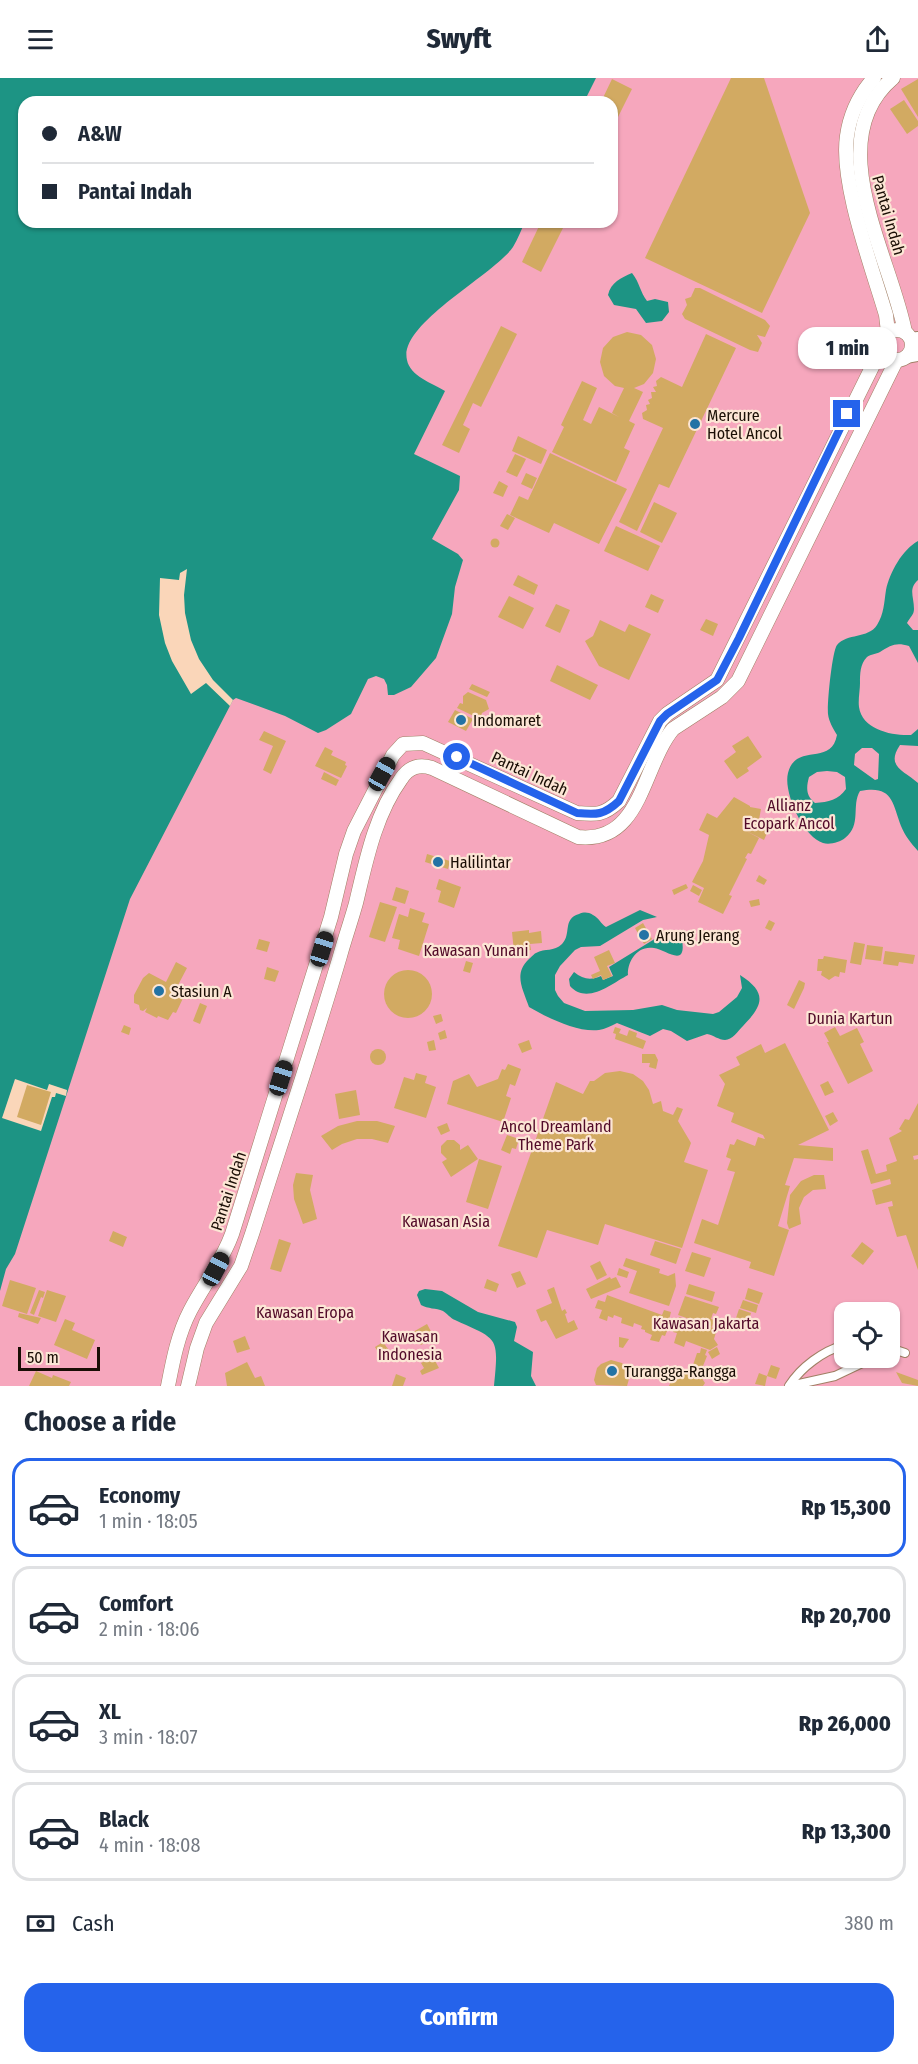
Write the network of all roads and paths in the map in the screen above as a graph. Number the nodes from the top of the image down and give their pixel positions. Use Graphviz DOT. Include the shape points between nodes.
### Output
graph roads {
  1 [pos="874,78"];
  2 [pos="893,78"];
  3 [pos="888,333"];
  4 [pos="911,336"];
  5 [pos="882,347"];
  6 [pos="906,358"];
  7 [pos="834,1349"];
  8 [pos="900,1352"];
  9 [pos="905,1353"];
  10 [pos="852,1368"];
  11 [pos="168,1386"];
  12 [pos="189,1386"];
  13 [pos="790,1386"];
  1 -- 3 [label="street, Pantai Indah" via="852,114 847,167"];
  2 -- 4 [label="street, Pantai Indah" via="877,96 864,123 860,172"];
  3 -- 4 [label="street" via="893,330"];
  3 -- 5 [label="street"];
  4 -- 6 [label="street"];
  5 -- 6 [label="street" via="886,356"];
  5 -- 11 [label="street, Pantai Indah" via="717,680 660,721 619,801 608,811 577,813 423,743 403,744 393,755 354,831 232,1234 183,1326"];
  6 -- 12 [label="street" via="738,681 666,737 641,792 620,826 600,837 578,837 432,768 416,766 400,780 365,857 336,970 241,1266 206,1323"];
  7 -- 13 [label="street" via="809,1364"];
  8 -- 9 [label="street"];
  10 -- 13 [label="street"];
}
